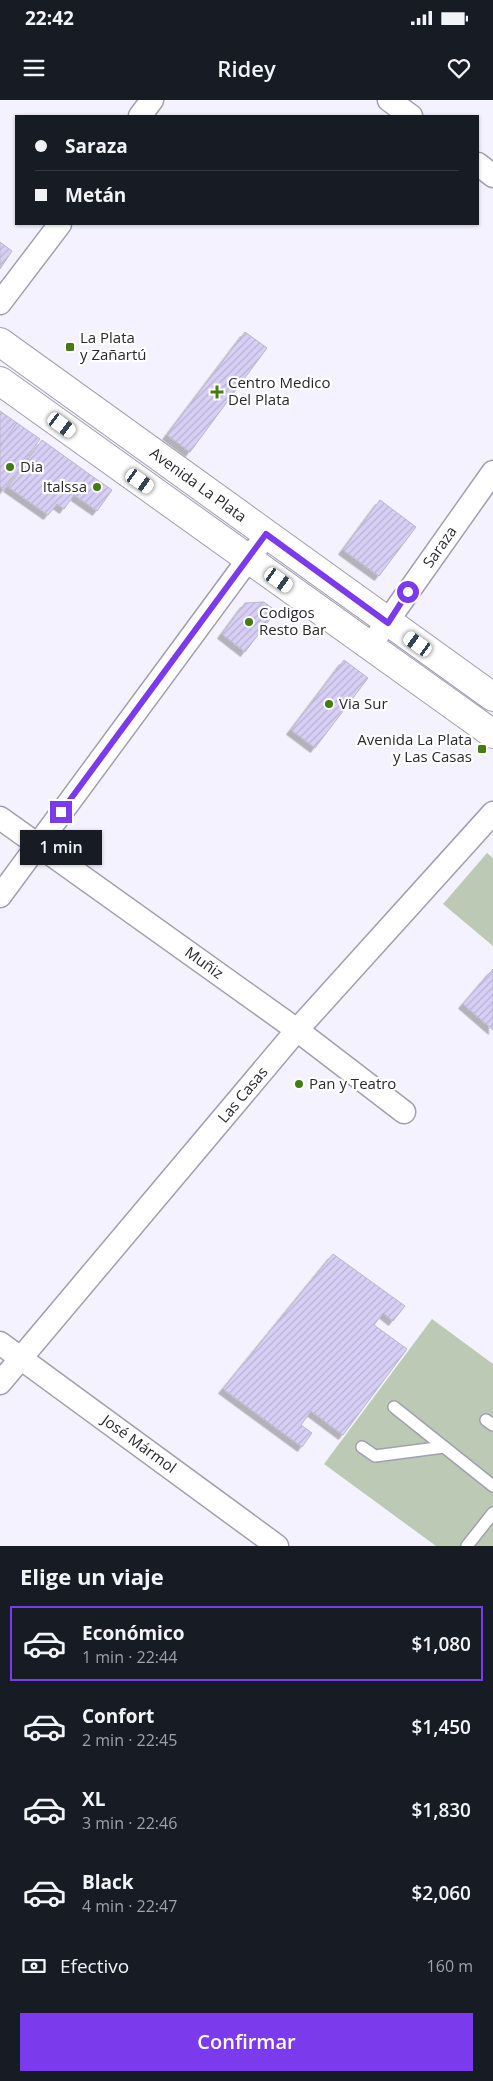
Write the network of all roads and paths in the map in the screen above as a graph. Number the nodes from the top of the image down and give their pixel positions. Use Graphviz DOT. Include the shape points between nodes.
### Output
graph roads {
  1 [pos="152,100"];
  2 [pos="389,100"];
  3 [pos="141,115"];
  4 [pos="410,115"];
  5 [pos="479,165"];
  6 [pos="493,176"];
  7 [pos="59,225"];
  8 [pos="0,303"];
  9 [pos="0,342"];
  10 [pos="0,381"];
  11 [pos="493,472"];
  12 [pos="266,534"];
  13 [pos="248,558"];
  14 [pos="388,623"];
  15 [pos="370,646"];
  16 [pos="493,697"];
  17 [pos="493,734"];
  18 [pos="493,813"];
  19 [pos="0,818"];
  20 [pos="37,844"];
  21 [pos="0,896"];
  22 [pos="297,1030"];
  23 [pos="404,1112"];
  24 [pos="0,1343"];
  25 [pos="22,1358"];
  26 [pos="0,1383"];
  27 [pos="394,1407"];
  28 [pos="362,1447"];
  29 [pos="444,1447"];
  30 [pos="493,1486"];
  31 [pos="493,1513"];
  32 [pos="277,1546"];
  33 [pos="467,1546"];
  1 -- 3 [label="street"];
  2 -- 4 [label="street"];
  5 -- 6 [label="street"];
  7 -- 8 [label="street"];
  9 -- 12 [label="main road, Avenida La Plata"];
  10 -- 13 [label="main road, Avenida La Plata"];
  11 -- 14 [label="street, Saraza"];
  12 -- 13 [label="street"];
  12 -- 14 [label="main road, Avenida La Plata"];
  13 -- 15 [label="main road, Avenida La Plata"];
  13 -- 20 [label="street"];
  14 -- 15 [label="street, Saraza"];
  14 -- 16 [label="main road, Avenida La Plata"];
  15 -- 17 [label="main road, Avenida La Plata"];
  18 -- 22 [label="street, Las Casas"];
  19 -- 20 [label="street, Muñiz"];
  20 -- 21 [label="street"];
  20 -- 22 [label="street, Muñiz"];
  22 -- 23 [label="street, Muñiz"];
  22 -- 25 [label="street, Las Casas"];
  24 -- 25 [label="street, José Mármol"];
  25 -- 26 [label="street, Las Casas"];
  25 -- 32 [label="street, José Mármol"];
  27 -- 29 [label="lane"];
  28 -- 29 [label="lane" via="375,1456"];
  29 -- 30 [label="lane"];
  31 -- 33 [label="lane"];
}
